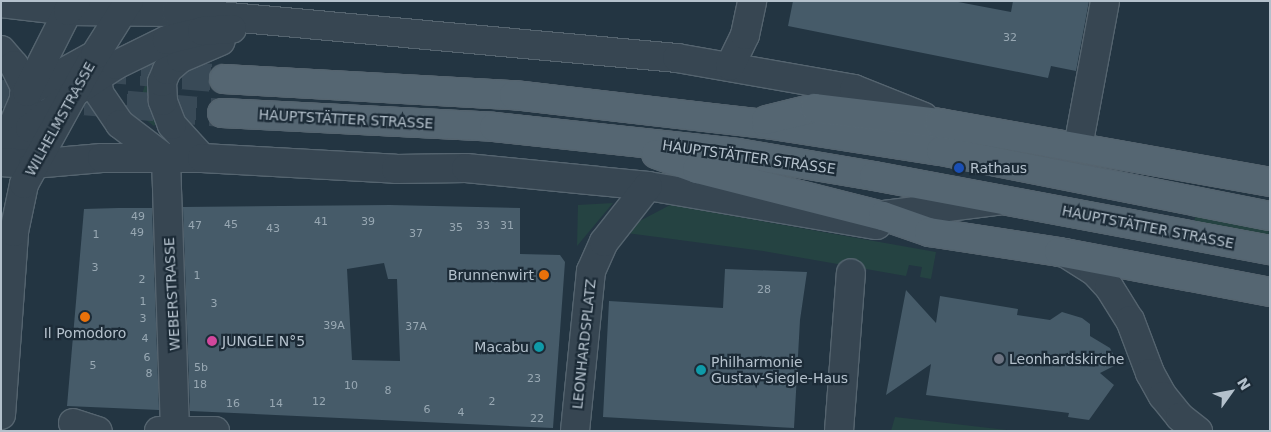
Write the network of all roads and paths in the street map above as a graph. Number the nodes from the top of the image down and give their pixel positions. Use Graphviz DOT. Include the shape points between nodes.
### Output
graph roads {
  1 [pos="239,1"];
  2 [pos="752,1"];
  3 [pos="1105,1"];
  4 [pos="1,3"];
  5 [pos="84,6"];
  6 [pos="127,6"];
  7 [pos="278,23"];
  8 [pos="1,50"];
  9 [pos="730,66"];
  10 [pos="89,74"];
  11 [pos="224,79"];
  12 [pos="27,92"];
  13 [pos="1,106"];
  14 [pos="222,113"];
  15 [pos="753,123"];
  16 [pos="939,123"];
  17 [pos="30,128"];
  18 [pos="610,138"];
  19 [pos="1078,147"];
  20 [pos="202,158"];
  21 [pos="1,159"];
  22 [pos="166,159"];
  23 [pos="33,164"];
  24 [pos="1270,174"];
  25 [pos="1241,176"];
  26 [pos="1270,182"];
  27 [pos="648,186"];
  28 [pos="1004,200"];
  29 [pos="883,216"];
  30 [pos="1270,216"];
  31 [pos="842,220"];
  32 [pos="929,232"];
  33 [pos="1270,250"];
  34 [pos="1065,253"];
  35 [pos="851,273"];
  36 [pos="1270,292"];
  37 [pos="1,415"];
  38 [pos="167,430"];
  39 [pos="1197,430"];
  40 [pos="215,431"];
  41 [pos="575,431"];
  42 [pos="839,431"];
  1 -- 7 [label="street"];
  2 -- 9 [label="street" via="745,35"];
  3 -- 19 [label="street"];
  4 -- 5 [label="street"];
  5 -- 6 [label="street"];
  5 -- 10 [label="street"];
  5 -- 12 [label="street"];
  6 -- 7 [label="street"];
  6 -- 10 [label="street, WILHELMSTRASSE"];
  7 -- 9 [label="street" via="579,48"];
  7 -- 10 [label="street" via="202,31 167,40"];
  7 -- 20 [label="street" via="202,47 166,70 162,82 163,101 172,125"];
  8 -- 12 [label="street" via="14,65"];
  9 -- 16 [label="street" via="854,89"];
  10 -- 12 [label="street"];
  10 -- 17 [label="street"];
  10 -- 22 [label="street" via="120,124"];
  10 -- 23 [label="street, WILHELMSTRASSE"];
  11 -- 15 [label="main road" via="514,94"];
  12 -- 13 [label="street"];
  12 -- 17 [label="street"];
  12 -- 21 [label="street"];
  14 -- 18 [label="main road, HAUPTSTÄTTER STRASSE" via="494,127"];
  15 -- 16 [label="main road" via="815,108"];
  15 -- 30 [label="main road" via="941,151"];
  16 -- 19 [label="main road"];
  17 -- 21 [label="street"];
  17 -- 23 [label="street"];
  18 -- 28 [label="main road, HAUPTSTÄTTER STRASSE" via="738,153"];
  18 -- 29 [label="main road" via="697,169"];
  19 -- 25 [label="main road"];
  20 -- 22 [label="street"];
  20 -- 27 [label="street" via="396,169 466,168"];
  21 -- 23 [label="street"];
  22 -- 23 [label="street" via="102,158"];
  22 -- 38 [label="street, WEBERSTRASSE"];
  23 -- 37 [label="street, WILHELMSTRASSE" via="24,184 14,232"];
  24 -- 25 [label="main road"];
  25 -- 26 [label="main road"];
  27 -- 31 [label="street"];
  27 -- 41 [label="street, LEONHARDSPLATZ" via="604,242 591,271"];
  28 -- 29 [label="street"];
  28 -- 33 [label="main road, HAUPTSTÄTTER STRASSE"];
  29 -- 31 [label="street"];
  29 -- 32 [label="main road"];
  31 -- 32 [label="street"];
  32 -- 34 [label="main road"];
  34 -- 36 [label="main road"];
  34 -- 39 [label="street" via="1094,271 1110,286 1130,320 1150,373 1163,396"];
  35 -- 42 [label="street"];
  38 -- 40 [label="street"];
}
